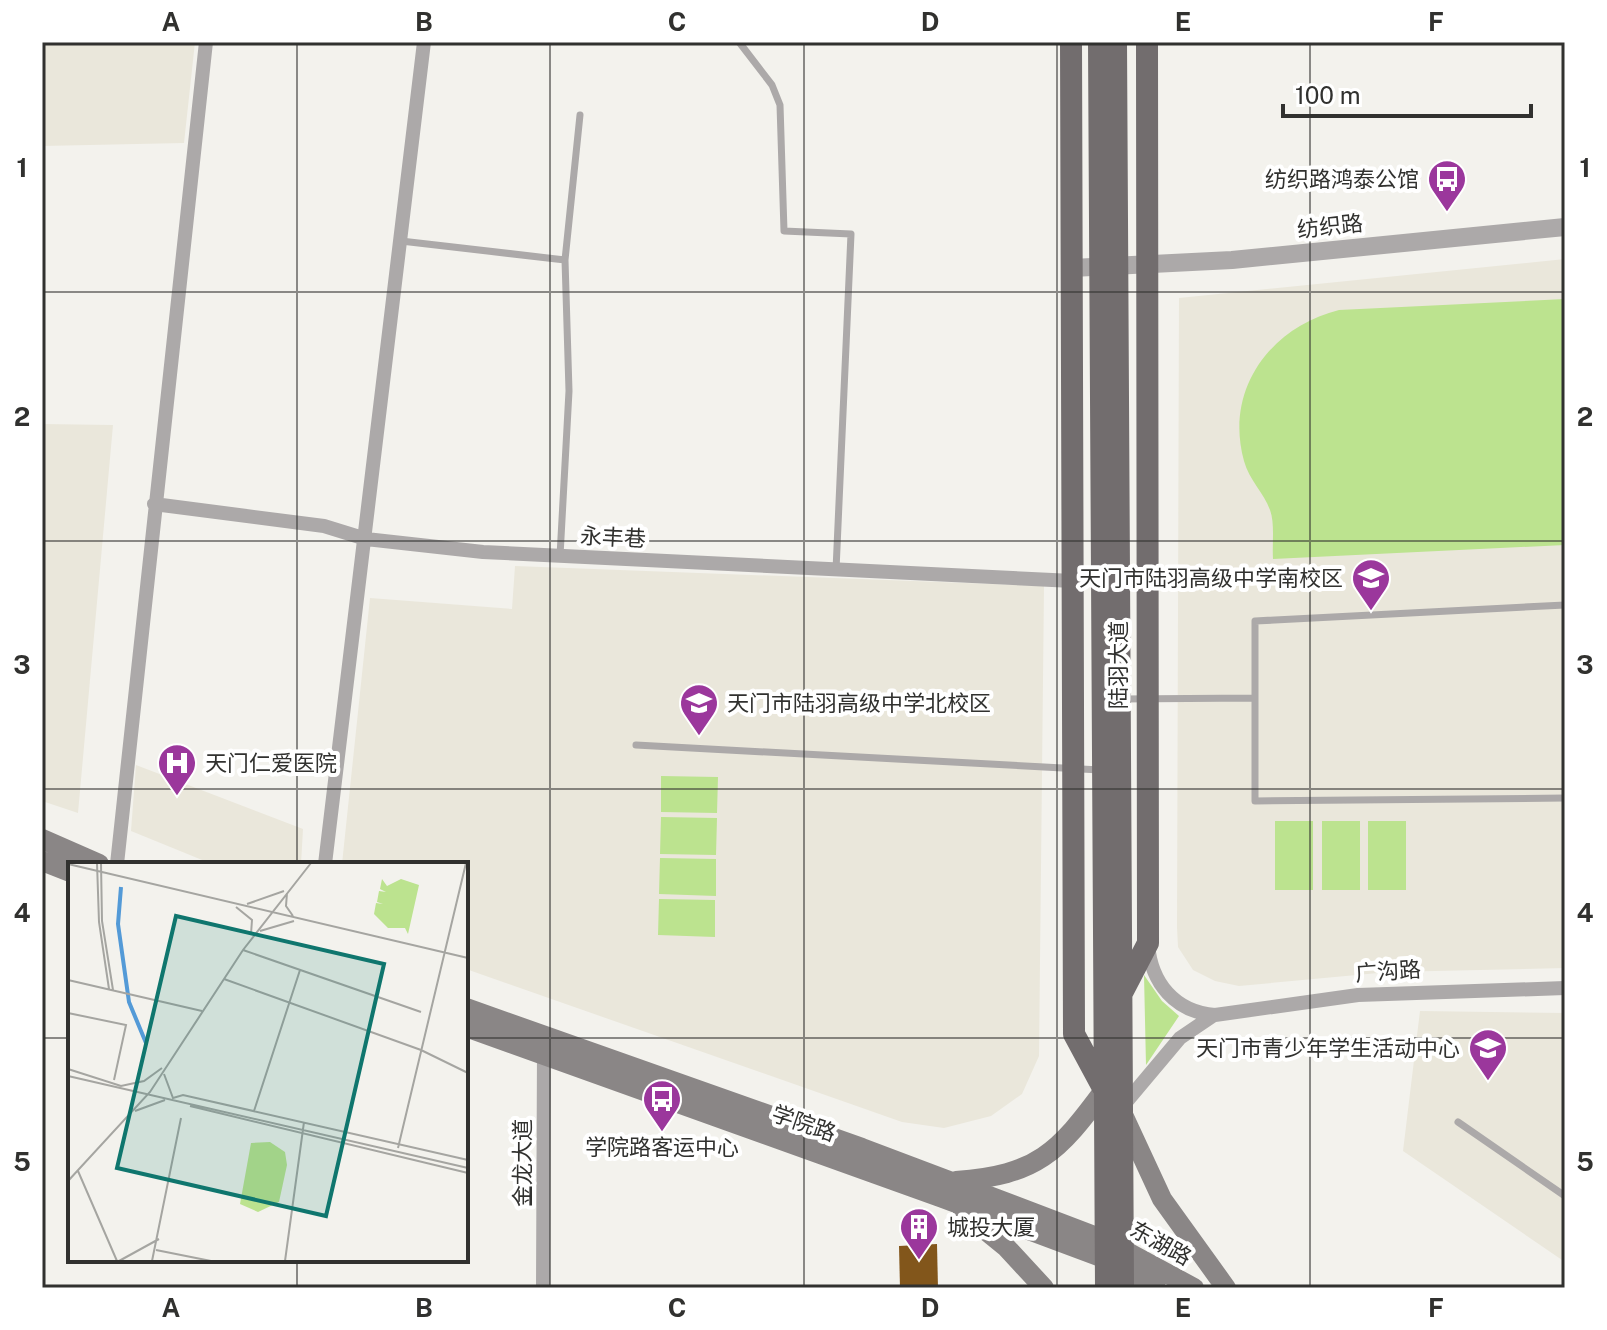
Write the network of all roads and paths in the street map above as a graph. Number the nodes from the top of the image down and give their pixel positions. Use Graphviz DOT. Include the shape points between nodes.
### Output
graph roads {
  1 [pos="206,42"];
  2 [pos="424,42"];
  3 [pos="739,42"];
  4 [pos="1071,42"];
  5 [pos="1099,42"];
  6 [pos="1116,42"];
  7 [pos="1147,42"];
  8 [pos="580,115"];
  9 [pos="1565,227"];
  10 [pos="400,241"];
  11 [pos="565,260"];
  12 [pos="1147,264"];
  13 [pos="1108,266"];
  14 [pos="1072,268"];
  15 [pos="154,504"];
  16 [pos="366,539"];
  17 [pos="560,556"];
  18 [pos="836,570"];
  19 [pos="1073,581"];
  20 [pos="1565,605"];
  21 [pos="1255,698"];
  22 [pos="1118,699"];
  23 [pos="1148,699"];
  24 [pos="636,745"];
  25 [pos="1073,768"];
  26 [pos="1102,770"];
  27 [pos="1565,798"];
  28 [pos="42,839"];
  29 [pos="42,861"];
  30 [pos="94,862"];
  31 [pos="117,862"];
  32 [pos="325,862"];
  33 [pos="68,871"];
  34 [pos="1148,943"];
  35 [pos="1565,988"];
  36 [pos="1120,998"];
  37 [pos="468,1009"];
  38 [pos="1215,1015"];
  39 [pos="468,1028"];
  40 [pos="544,1048"];
  41 [pos="1105,1089"];
  42 [pos="1120,1109"];
  43 [pos="1458,1122"];
  44 [pos="946,1190"];
  45 [pos="1565,1196"];
  46 [pos="1116,1261"];
  47 [pos="543,1288"];
  48 [pos="1044,1288"];
  49 [pos="1106,1288"];
  50 [pos="1156,1288"];
  51 [pos="1194,1288"];
  52 [pos="1226,1288"];
  1 -- 15 [label="street"];
  2 -- 10 [label="street"];
  3 -- 18 [label="lane" via="772,85 780,105 784,231 851,234"];
  4 -- 14 [label="main road"];
  5 -- 13 [label="main road, 陆羽大道"];
  6 -- 13 [label="main road, 陆羽大道"];
  7 -- 12 [label="main road"];
  8 -- 11 [label="lane"];
  9 -- 12 [label="street, 纺织路"];
  10 -- 11 [label="lane"];
  10 -- 16 [label="street"];
  11 -- 17 [label="lane" via="569,391"];
  12 -- 13 [label="street, 纺织路"];
  12 -- 23 [label="main road"];
  13 -- 14 [label="street, 纺织路"];
  13 -- 22 [label="main road, 陆羽大道"];
  13 -- 26 [label="main road, 陆羽大道"];
  14 -- 19 [label="main road"];
  15 -- 16 [label="street, 永丰巷" via="324,526"];
  15 -- 31 [label="street"];
  16 -- 17 [label="street, 永丰巷"];
  16 -- 32 [label="street"];
  17 -- 18 [label="street, 永丰巷"];
  18 -- 19 [label="street, 永丰巷"];
  19 -- 25 [label="main road"];
  20 -- 21 [label="lane" via="1255,621"];
  21 -- 23 [label="lane"];
  21 -- 27 [label="lane" via="1255,801"];
  22 -- 23 [label="lane"];
  22 -- 36 [label="main road, 陆羽大道"];
  23 -- 34 [label="main road"];
  24 -- 25 [label="lane"];
  25 -- 26 [label="lane"];
  25 -- 41 [label="main road" via="1074,1034"];
  26 -- 41 [label="main road, 陆羽大道"];
  28 -- 30 [label="main road"];
  29 -- 33 [label="main road"];
  34 -- 36 [label="main road"];
  34 -- 38 [label="street" via="1152,969 1170,997 1185,1009"];
  35 -- 38 [label="street, 广沟路" via="1358,995"];
  36 -- 42 [label="main road, 陆羽大道"];
  37 -- 40 [label="main road, 学院路"];
  38 -- 42 [label="street" via="1180,1038"];
  39 -- 40 [label="main road, 学院路"];
  40 -- 44 [label="main road, 学院路"];
  40 -- 47 [label="street, 金龙大道"];
  41 -- 44 [label="main road" via="1057,1147 1025,1170"];
  41 -- 46 [label="main road, 陆羽大道"];
  42 -- 46 [label="main road, 陆羽大道"];
  42 -- 52 [label="main road" via="1162,1199"];
  43 -- 45 [label="lane"];
  44 -- 46 [label="main road, 学院路"];
  44 -- 48 [label="main road"];
  46 -- 49 [label="main road, 陆羽大道"];
  46 -- 50 [label="main road, 东湖路"];
  46 -- 51 [label="main road, 东湖路"];
}
